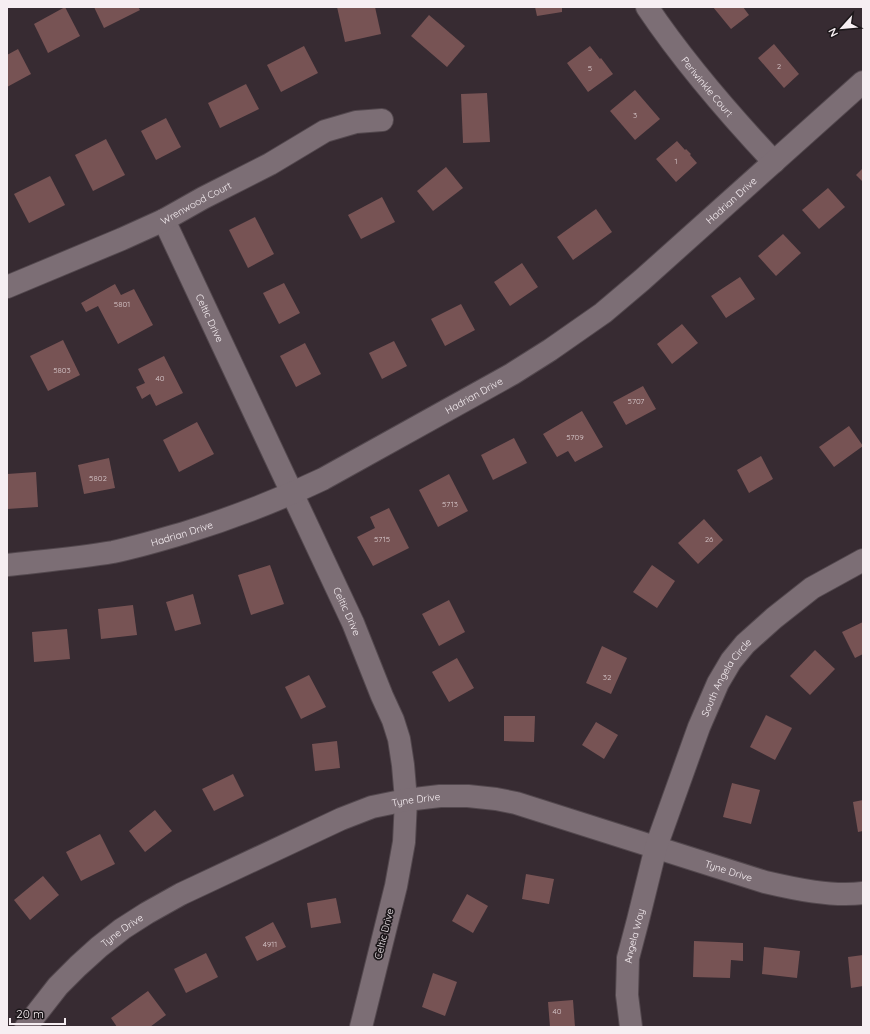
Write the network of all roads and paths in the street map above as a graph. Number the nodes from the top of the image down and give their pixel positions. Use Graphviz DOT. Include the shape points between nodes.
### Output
graph roads {
  1 [pos="647,7"];
  2 [pos="863,82"];
  3 [pos="382,120"];
  4 [pos="774,162"];
  5 [pos="164,220"];
  6 [pos="7,287"];
  7 [pos="292,494"];
  8 [pos="863,560"];
  9 [pos="7,565"];
  10 [pos="406,800"];
  11 [pos="656,847"];
  12 [pos="863,893"];
  13 [pos="26,1027"];
  14 [pos="361,1027"];
  15 [pos="631,1027"];
  1 -- 4 [label="street, Periwinkle Court" via="689,65"];
  2 -- 4 [label="street, Hadrian Drive"];
  3 -- 5 [label="street, Wrenwood Court" via="356,122 324,131 270,164"];
  4 -- 7 [label="street, Hadrian Drive" via="603,313 550,350 437,416"];
  5 -- 6 [label="street, Wrenwood Court"];
  5 -- 7 [label="street, Celtic Drive"];
  7 -- 9 [label="street, Hadrian Drive" via="222,521 159,540 106,553"];
  7 -- 10 [label="street, Celtic Drive" via="353,623 393,720 399,739"];
  8 -- 11 [label="street, South Angela Circle" via="812,588 745,644 732,661 718,683 699,727"];
  10 -- 11 [label="street, Tyne Drive" via="440,796 496,799"];
  10 -- 13 [label="street, Tyne Drive" via="372,807 341,818 181,894 147,913 122,929 78,966 58,986"];
  10 -- 14 [label="street, Celtic Drive" via="404,842 396,886"];
  11 -- 12 [label="street, Tyne Drive" via="793,889 826,893"];
  11 -- 15 [label="street, Angela Way" via="628,958 626,995"];
}
